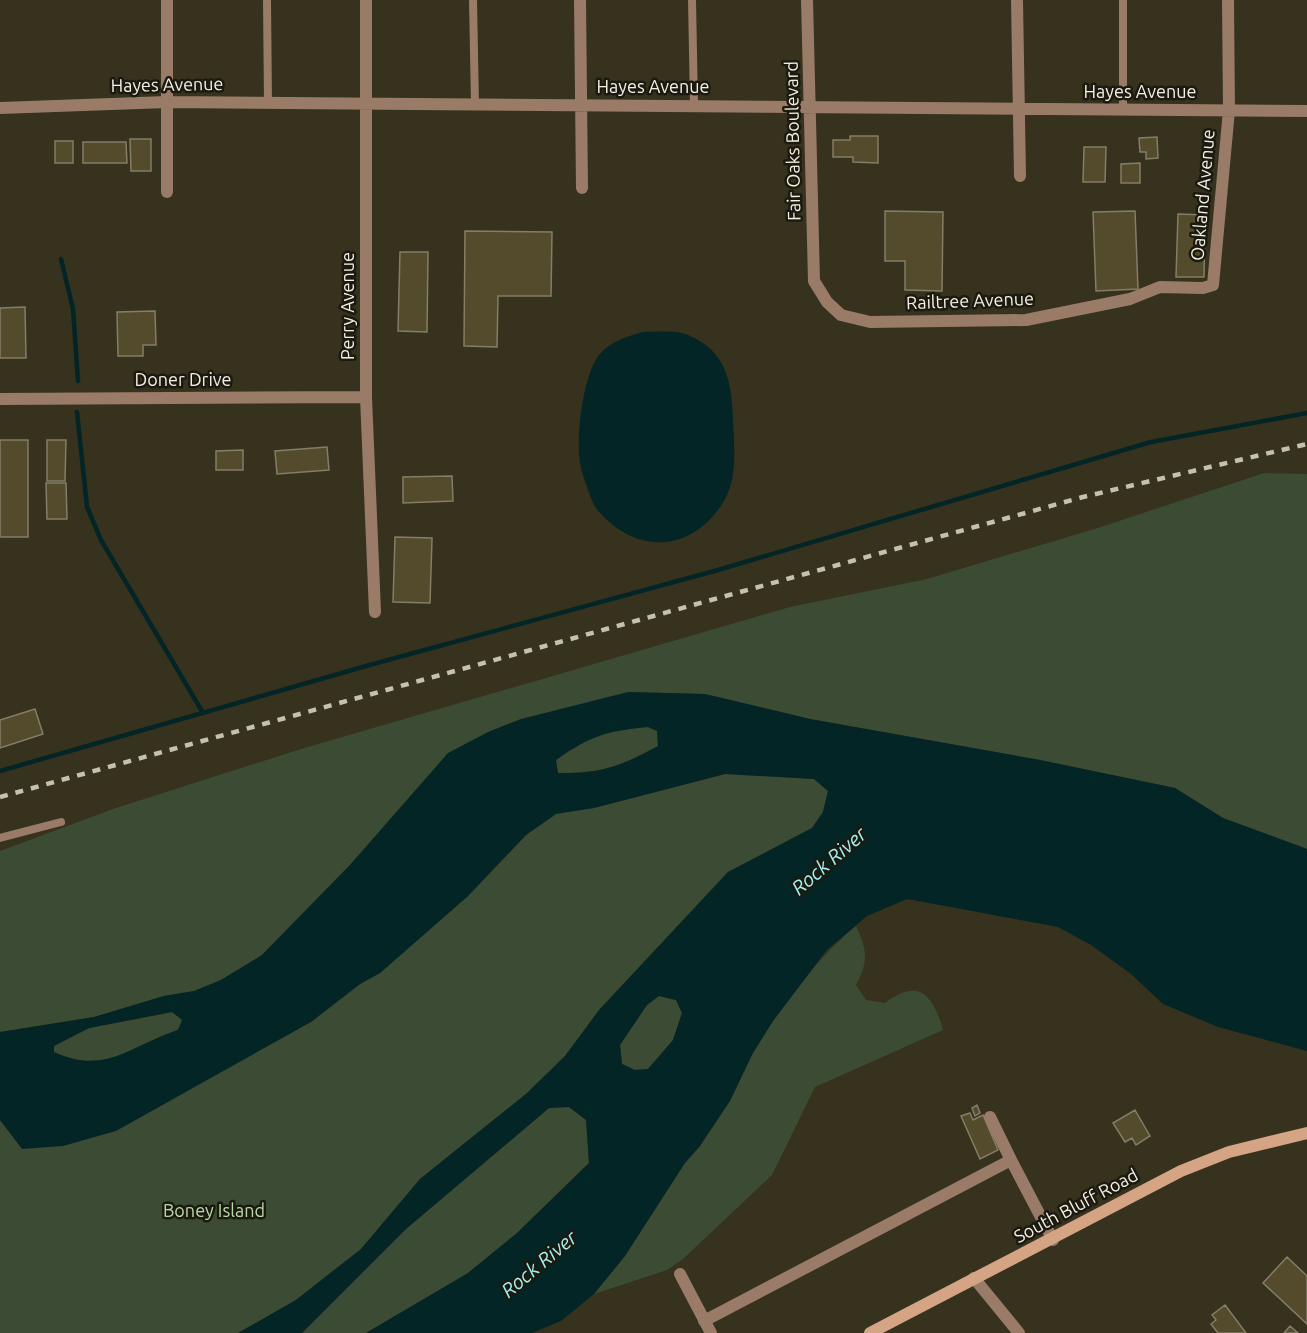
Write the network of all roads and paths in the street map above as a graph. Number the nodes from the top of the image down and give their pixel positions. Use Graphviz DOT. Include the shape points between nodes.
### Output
graph roads {
  1 [pos="167,0"];
  2 [pos="267,0"];
  3 [pos="366,0"];
  4 [pos="473,0"];
  5 [pos="580,0"];
  6 [pos="692,0"];
  7 [pos="807,0"];
  8 [pos="1017,0"];
  9 [pos="1123,0"];
  10 [pos="1228,0"];
  11 [pos="167,102"];
  12 [pos="268,103"];
  13 [pos="364,104"];
  14 [pos="475,105"];
  15 [pos="579,105"];
  16 [pos="694,105"];
  17 [pos="810,105"];
  18 [pos="0,108"];
  19 [pos="1019,110"];
  20 [pos="1123,110"];
  21 [pos="1229,110"];
  22 [pos="1307,111"];
  23 [pos="1020,176"];
  24 [pos="582,188"];
  25 [pos="167,192"];
  26 [pos="814,281"];
  27 [pos="1213,285"];
  28 [pos="366,398"];
  29 [pos="0,399"];
  30 [pos="375,612"];
  31 [pos="61,822"];
  32 [pos="0,838"];
  33 [pos="990,1118"];
  34 [pos="1307,1132"];
  35 [pos="1011,1160"];
  36 [pos="1053,1240"];
  37 [pos="680,1274"];
  38 [pos="974,1278"];
  39 [pos="704,1321"];
  40 [pos="711,1333"];
  41 [pos="870,1333"];
  42 [pos="1019,1333"];
  1 -- 11 [label="street"];
  2 -- 12 [label="lane"];
  3 -- 13 [label="street, Perry Avenue"];
  4 -- 14 [label="lane"];
  5 -- 15 [label="street"];
  6 -- 16 [label="lane"];
  7 -- 17 [label="street, Fair Oaks Boulevard"];
  8 -- 19 [label="street"];
  9 -- 20 [label="lane"];
  10 -- 21 [label="street, Oakland Avenue"];
  11 -- 12 [label="street, Hayes Avenue"];
  11 -- 18 [label="street, Hayes Avenue"];
  11 -- 25 [label="street"];
  12 -- 13 [label="street, Hayes Avenue"];
  13 -- 14 [label="street, Hayes Avenue"];
  13 -- 28 [label="street, Perry Avenue"];
  14 -- 15 [label="street, Hayes Avenue"];
  15 -- 16 [label="street, Hayes Avenue"];
  15 -- 24 [label="street"];
  16 -- 17 [label="street, Hayes Avenue"];
  17 -- 19 [label="street, Hayes Avenue"];
  17 -- 26 [label="street, Fair Oaks Boulevard"];
  19 -- 20 [label="street, Hayes Avenue"];
  19 -- 23 [label="street"];
  20 -- 21 [label="street, Hayes Avenue"];
  21 -- 22 [label="street, Hayes Avenue"];
  21 -- 27 [label="street, Oakland Avenue"];
  26 -- 27 [label="street, Railtree Avenue" via="841,315 870,322 1026,320 1130,299 1160,287"];
  28 -- 29 [label="street, Doner Drive"];
  28 -- 30 [label="street, Perry Avenue"];
  31 -- 32 [label="lane"];
  33 -- 35 [label="street"];
  34 -- 36 [label="street, South Bluff Road" via="1204,1161"];
  35 -- 36 [label="street"];
  35 -- 39 [label="street"];
  36 -- 38 [label="street, South Bluff Road"];
  37 -- 39 [label="street"];
  38 -- 41 [label="street, South Bluff Road"];
  38 -- 42 [label="street"];
  39 -- 40 [label="street"];
}
